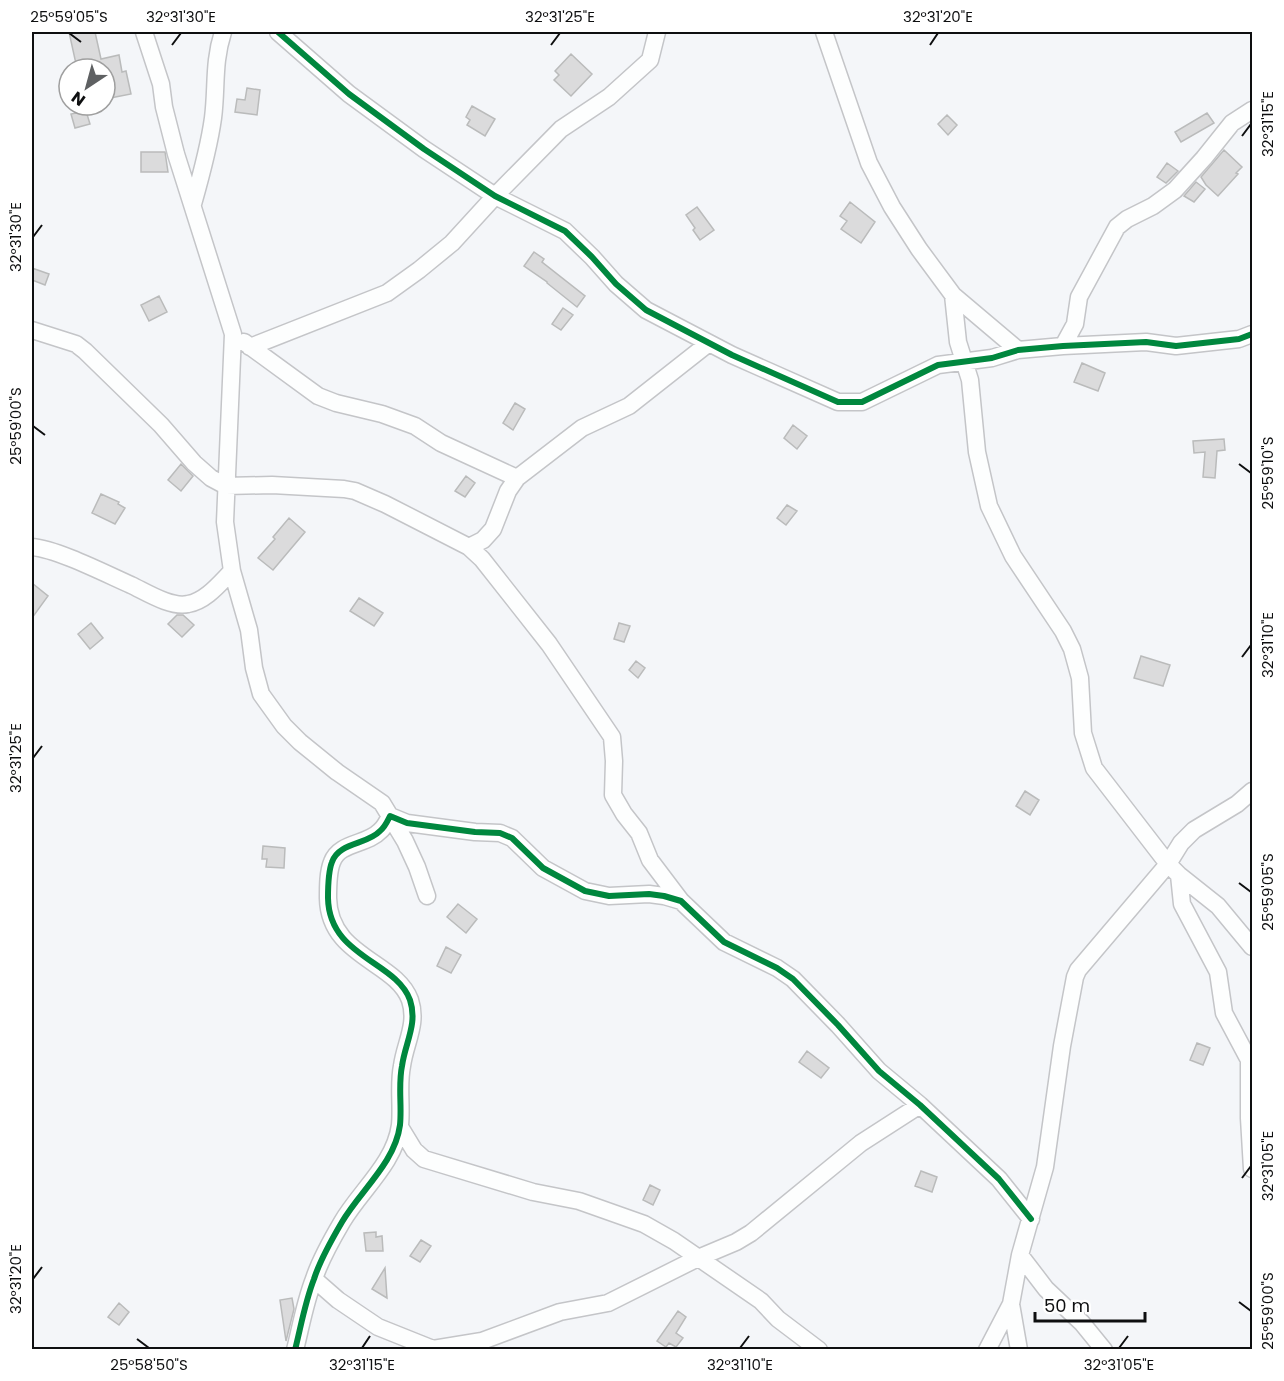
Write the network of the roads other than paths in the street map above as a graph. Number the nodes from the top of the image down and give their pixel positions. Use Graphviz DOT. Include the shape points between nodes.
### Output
graph roads {
  1 [pos="144,32"];
  2 [pos="224,32"];
  3 [pos="278,32"];
  4 [pos="657,32"];
  5 [pos="825,32"];
  6 [pos="1252,110"];
  7 [pos="495,196"];
  8 [pos="193,205"];
  9 [pos="953,295"];
  10 [pos="32,330"];
  11 [pos="233,334"];
  12 [pos="1252,334"];
  13 [pos="709,343"];
  14 [pos="1063,346"];
  15 [pos="250,347"];
  16 [pos="1018,350"];
  17 [pos="965,363"];
  18 [pos="517,478"];
  19 [pos="226,486"];
  20 [pos="32,547"];
  21 [pos="469,547"];
  22 [pos="232,571"];
  23 [pos="1252,791"];
  24 [pos="390,816"];
  25 [pos="1173,870"];
  26 [pos="427,896"];
  27 [pos="681,901"];
  28 [pos="1251,943"];
  29 [pos="920,1105"];
  30 [pos="400,1127"];
  31 [pos="1252,1169"];
  32 [pos="1031,1219"];
  33 [pos="1020,1255"];
  34 [pos="698,1258"];
  35 [pos="314,1279"];
  36 [pos="1011,1304"];
  37 [pos="295,1350"];
  38 [pos="819,1350"];
  39 [pos="987,1350"];
  40 [pos="1019,1350"];
  41 [pos="1104,1350"];
  1 -- 8 [label="street"];
  2 -- 8 [label="street" via="216,63 208,146"];
  3 -- 7 [label="street" via="349,94"];
  4 -- 7 [label="street" via="650,60 609,97 561,129"];
  5 -- 9 [label="street" via="869,163 913,241"];
  6 -- 14 [label="street" via="1232,123 1175,190 1116,227 1079,297 1075,324"];
  7 -- 13 [label="street" via="565,231 646,310"];
  7 -- 15 [label="street" via="452,243 387,293"];
  8 -- 11 [label="street"];
  9 -- 16 [label="street"];
  9 -- 17 [label="street" via="958,342"];
  10 -- 19 [label="street" via="76,344 85,351 194,463"];
  11 -- 15 [label="street"];
  11 -- 19 [label="street"];
  12 -- 14 [label="street" via="1176,346 1146,342"];
  13 -- 17 [label="street" via="838,402 862,402 938,365"];
  13 -- 18 [label="street" via="629,406 582,428"];
  14 -- 16 [label="street"];
  15 -- 18 [label="street" via="318,396 415,426 441,443"];
  16 -- 17 [label="street"];
  17 -- 25 [label="street" via="989,506 1013,556 1072,649 1080,678 1083,733 1094,768"];
  18 -- 21 [label="street" via="493,529"];
  19 -- 21 [label="street" via="356,491"];
  19 -- 22 [label="street" via="225,522"];
  20 -- 22 [label="street" via="159,599 188,604 212,592"];
  21 -- 27 [label="street" via="549,644 612,737 613,795 639,833 650,860"];
  22 -- 24 [label="street" via="249,630 261,694 300,742 382,803"];
  23 -- 25 [label="street" via="1181,843"];
  24 -- 26 [label="street" via="417,867"];
  24 -- 27 [label="street" via="407,823 500,833 517,842 543,868 585,891 609,896 649,894"];
  24 -- 30 [label="street" via="379,833 335,855 328,911 347,943 402,986 409,997 413,1024 401,1067"];
  25 -- 28 [label="street" via="1218,906"];
  25 -- 31 [label="street" via="1182,904 1218,972 1224,1013 1249,1060"];
  25 -- 32 [label="street" via="1075,977 1045,1167"];
  27 -- 29 [label="street" via="724,942 793,979 870,1063"];
  29 -- 32 [label="street" via="999,1179"];
  29 -- 34 [label="street" via="861,1143 751,1233"];
  30 -- 34 [label="street" via="424,1159 533,1192 579,1201 644,1224"];
  30 -- 35 [label="street" via="385,1162 342,1221"];
  32 -- 33 [label="street"];
  33 -- 36 [label="street"];
  33 -- 41 [label="street"];
  34 -- 35 [label="street" via="608,1303 560,1312 482,1341 433,1349 378,1327"];
  34 -- 38 [label="street" via="761,1301"];
  35 -- 37 [label="street"];
  36 -- 39 [label="street"];
  36 -- 40 [label="street"];
}
